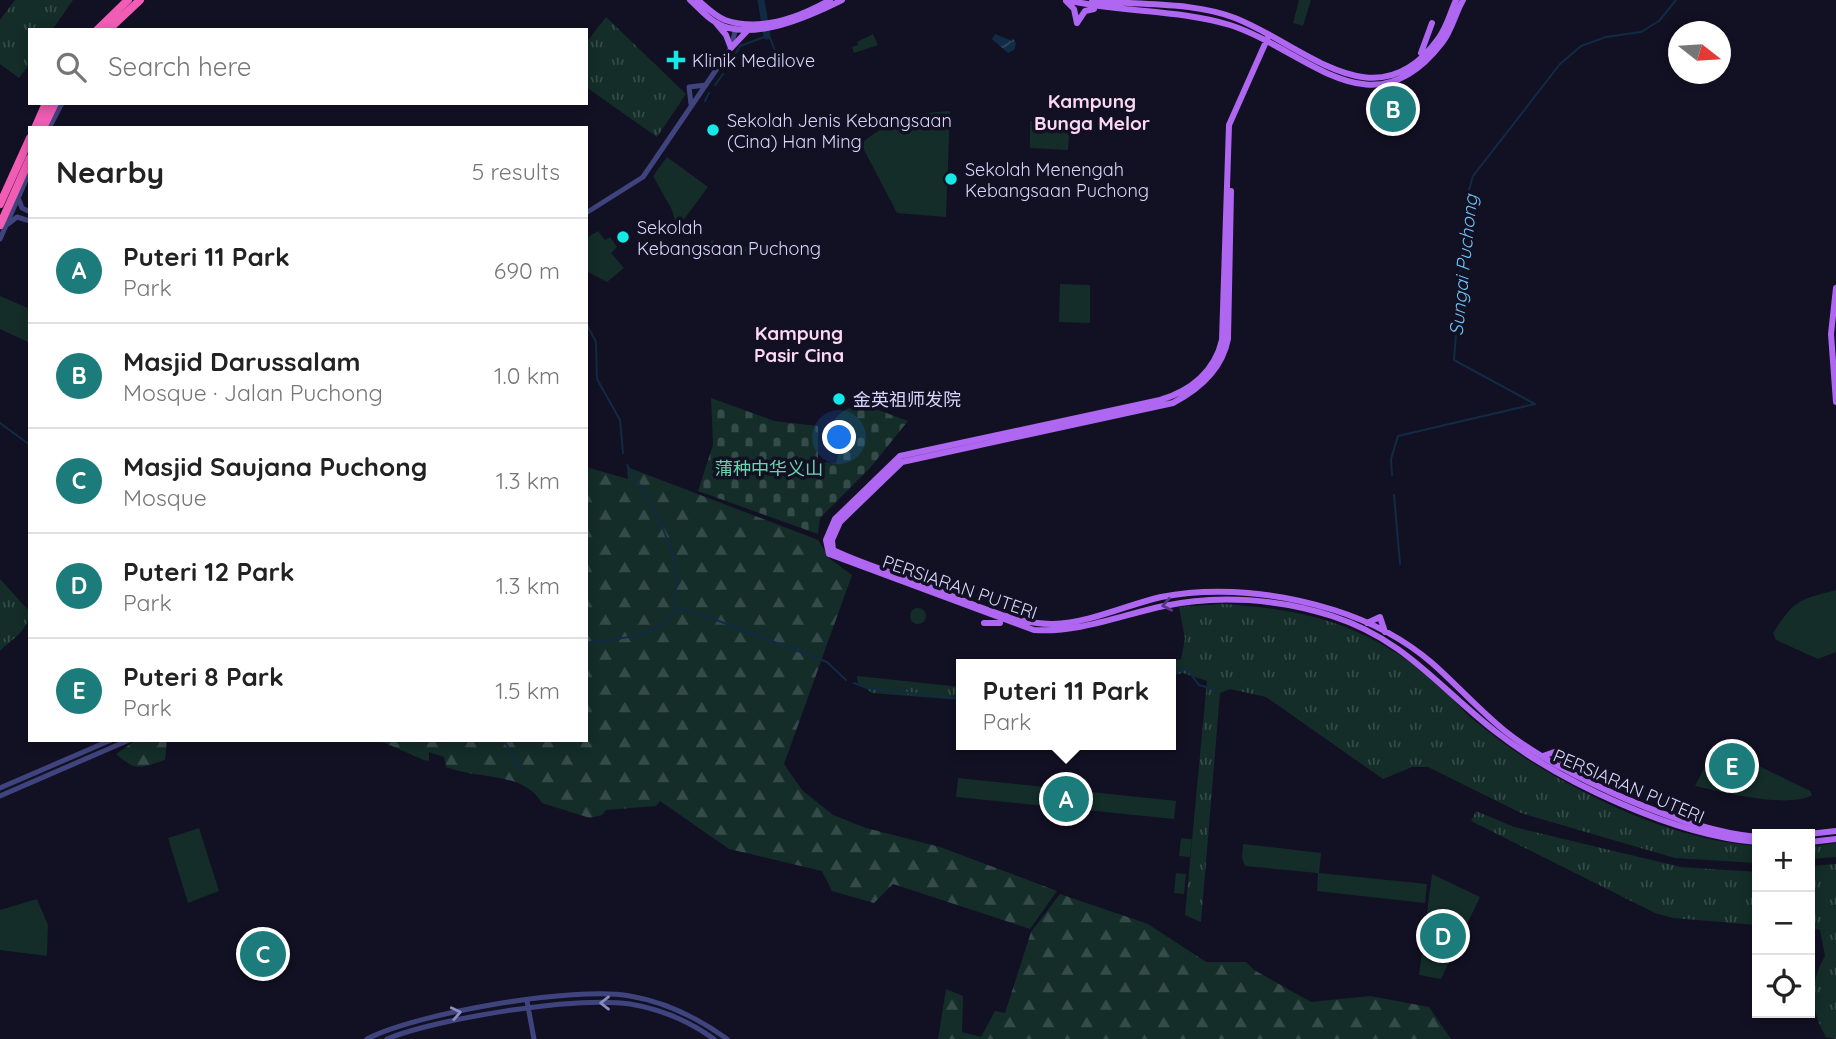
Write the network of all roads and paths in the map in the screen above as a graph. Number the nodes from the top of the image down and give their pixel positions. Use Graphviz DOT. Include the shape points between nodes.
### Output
graph roads {
  1 [pos="128,0"];
  2 [pos="140,0"];
  3 [pos="690,0"];
  4 [pos="698,0"];
  5 [pos="830,0"];
  6 [pos="842,0"];
  7 [pos="1066,0"];
  8 [pos="1457,0"];
  9 [pos="1463,0"];
  10 [pos="1092,2"];
  11 [pos="1110,4"];
  12 [pos="715,23"];
  13 [pos="1432,23"];
  14 [pos="772,24"];
  15 [pos="736,25"];
  16 [pos="755,26"];
  17 [pos="99,28"];
  18 [pos="110,28"];
  19 [pos="1253,35"];
  20 [pos="1268,39"];
  21 [pos="731,48"];
  22 [pos="1284,52"];
  23 [pos="1261,54"];
  24 [pos="1411,65"];
  25 [pos="706,85"];
  26 [pos="45,105"];
  27 [pos="54,105"];
  28 [pos="61,105"];
  29 [pos="691,107"];
  30 [pos="36,126"];
  31 [pos="44,126"];
  32 [pos="50,126"];
  33 [pos="28,142"];
  34 [pos="28,163"];
  35 [pos="28,176"];
  36 [pos="19,196"];
  37 [pos="0,204"];
  38 [pos="1229,209"];
  39 [pos="28,211"];
  40 [pos="588,212"];
  41 [pos="28,221"];
  42 [pos="3,225"];
  43 [pos="0,239"];
  44 [pos="1836,288"];
  45 [pos="1836,402"];
  46 [pos="984,623"];
  47 [pos="1019,626"];
  48 [pos="1367,626"];
  49 [pos="1377,628"];
  50 [pos="1385,632"];
  51 [pos="1387,641"];
  52 [pos="106,742"];
  53 [pos="125,742"];
  54 [pos="1543,756"];
  55 [pos="1565,769"];
  56 [pos="0,788"];
  57 [pos="0,796"];
  58 [pos="1836,831"];
  59 [pos="1815,833"];
  60 [pos="1752,835"];
  61 [pos="1836,839"];
  62 [pos="1752,841"];
  63 [pos="1815,841"];
  64 [pos="527,1001"];
  65 [pos="529,1009"];
  66 [pos="367,1039"];
  67 [pos="387,1039"];
  68 [pos="534,1039"];
  69 [pos="714,1039"];
  70 [pos="727,1039"];
  1 -- 17 [label="highway"];
  2 -- 18 [label="highway"];
  3 -- 12 [label="main road"];
  4 -- 15 [label="main road"];
  5 -- 14 [label="main road"];
  6 -- 14 [label="main road" via="800,21"];
  7 -- 10 [label="main road"];
  7 -- 11 [label="main road" via="1077,23 1085,12"];
  8 -- 24 [label="main road" via="1437,40"];
  9 -- 22 [label="main road" via="1437,48 1410,73 1374,88 1327,73"];
  10 -- 11 [label="main road"];
  11 -- 19 [label="main road" via="1200,18"];
  11 -- 20 [label="main road" via="1203,10 1235,18"];
  12 -- 15 [label="main road"];
  12 -- 21 [label="main road"];
  13 -- 24 [label="main road" via="1425,46"];
  14 -- 16 [label="main road"];
  15 -- 16 [label="main road"];
  15 -- 21 [label="street"];
  16 -- 21 [label="main road" via="742,33"];
  19 -- 20 [label="main road"];
  19 -- 23 [label="main road"];
  20 -- 22 [label="main road"];
  20 -- 23 [label="main road"];
  20 -- 24 [label="main road" via="1334,69 1369,79 1393,75"];
  21 -- 25 [label="street"];
  22 -- 23 [label="main road"];
  23 -- 38 [label="main road" via="1233,125"];
  25 -- 29 [label="street"];
  25 -- 29 [label="street" via="688,87"];
  26 -- 30 [label="highway"];
  27 -- 31 [label="highway"];
  28 -- 32 [label="street"];
  29 -- 40 [label="street" via="643,177"];
  33 -- 37 [label="highway"];
  34 -- 42 [label="highway"];
  35 -- 36 [label="street"];
  36 -- 39 [label="street" via="22,208"];
  36 -- 42 [label="street"];
  38 -- 47 [label="main road, PERSIARAN PUTERI" via="1222,340 1213,364 1197,382 1160,400 900,456 832,524 826,545 832,555"];
  38 -- 48 [label="main road, PERSIARAN PUTERI" via="1227,343 1214,371 1199,388 1173,402 902,463 840,522 832,547 924,585 1039,624 1065,623 1161,598 1216,591 1306,603"];
  41 -- 42 [label="street" via="17,218"];
  42 -- 43 [label="street"];
  44 -- 45 [label="main road" via="1831,347"];
  46 -- 47 [label="main road"];
  48 -- 47 [label="main road, PERSIARAN PUTERI, one-way" via="1308,610 1209,599 1063,631"];
  48 -- 49 [label="main road, PERSIARAN PUTERI"];
  48 -- 50 [label="main road" via="1380,617"];
  48 -- 51 [label="main road, PERSIARAN PUTERI"];
  49 -- 50 [label="main road, PERSIARAN PUTERI"];
  49 -- 51 [label="main road"];
  50 -- 54 [label="main road, PERSIARAN PUTERI" via="1424,656 1492,720"];
  51 -- 62 [label="main road, PERSIARAN PUTERI" via="1431,673 1495,731 1559,774 1690,830"];
  52 -- 56 [label="street"];
  53 -- 57 [label="street"];
  54 -- 55 [label="main road, PERSIARAN PUTERI"];
  54 -- 55 [label="main road" via="1560,750"];
  55 -- 60 [label="main road, PERSIARAN PUTERI" via="1682,821"];
  58 -- 59 [label="main road"];
  61 -- 63 [label="main road"];
  64 -- 65 [label="street"];
  66 -- 64 [label="street, one-way" via="412,1023"];
  64 -- 70 [label="street" via="594,994 630,996 678,1010"];
  65 -- 67 [label="street"];
  65 -- 68 [label="street"];
  69 -- 65 [label="street, one-way" via="665,1013 628,1004"];
}
